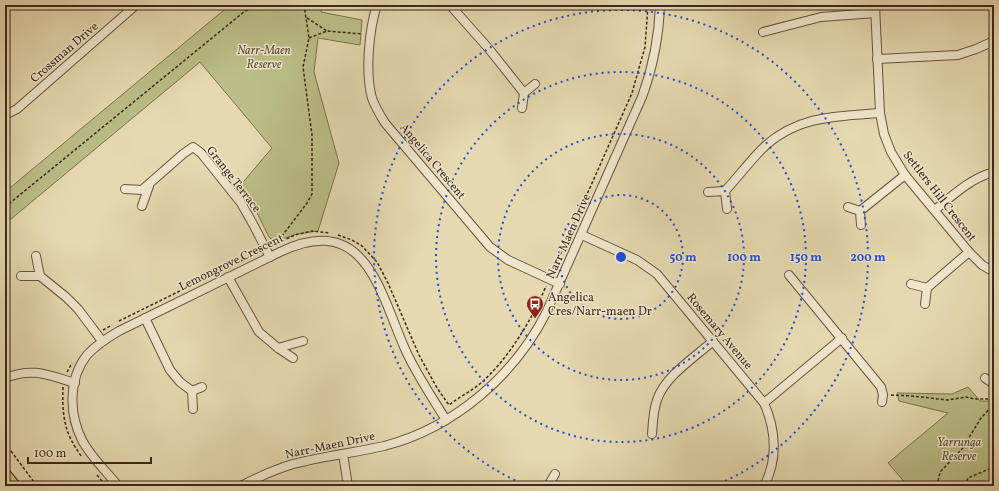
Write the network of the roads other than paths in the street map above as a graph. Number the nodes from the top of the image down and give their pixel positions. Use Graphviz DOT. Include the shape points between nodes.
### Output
graph roads {
  1 [pos="136,5"];
  2 [pos="377,5"];
  3 [pos="450,5"];
  4 [pos="660,5"];
  5 [pos="875,9"];
  6 [pos="763,32"];
  7 [pos="994,41"];
  8 [pos="877,60"];
  9 [pos="536,84"];
  10 [pos="524,93"];
  11 [pos="522,108"];
  12 [pos="880,113"];
  13 [pos="5,115"];
  14 [pos="994,172"];
  15 [pos="905,175"];
  16 [pos="149,185"];
  17 [pos="125,189"];
  18 [pos="726,191"];
  19 [pos="708,192"];
  20 [pos="142,206"];
  21 [pos="848,208"];
  22 [pos="727,209"];
  23 [pos="935,210"];
  24 [pos="860,211"];
  25 [pos="861,225"];
  26 [pos="582,234"];
  27 [pos="969,252"];
  28 [pos="36,256"];
  29 [pos="270,257"];
  30 [pos="994,272"];
  31 [pos="789,275"];
  32 [pos="21,276"];
  33 [pos="40,276"];
  34 [pos="228,277"];
  35 [pos="560,284"];
  36 [pos="911,284"];
  37 [pos="927,288"];
  38 [pos="925,304"];
  39 [pos="145,318"];
  40 [pos="842,338"];
  41 [pos="102,341"];
  42 [pos="303,341"];
  43 [pos="713,341"];
  44 [pos="278,348"];
  45 [pos="293,358"];
  46 [pos="5,378"];
  47 [pos="985,378"];
  48 [pos="75,383"];
  49 [pos="994,384"];
  50 [pos="202,387"];
  51 [pos="192,391"];
  52 [pos="883,399"];
  53 [pos="764,403"];
  54 [pos="193,409"];
  55 [pos="446,420"];
  56 [pos="652,434"];
  57 [pos="343,454"];
  58 [pos="5,474"];
  59 [pos="555,474"];
  60 [pos="14,486"];
  61 [pos="118,486"];
  62 [pos="242,486"];
  63 [pos="348,486"];
  64 [pos="548,486"];
  65 [pos="764,486"];
  1 -- 13 [label="street, Crossman Drive" via="17,109"];
  2 -- 35 [label="street, Angelica Crescent" via="369,62 369,83 375,104 385,123 490,247 508,260"];
  3 -- 10 [label="street"];
  4 -- 26 [label="street, Narr-Maen Drive" via="656,52 648,82"];
  5 -- 6 [label="street" via="821,17"];
  5 -- 8 [label="street, Settlers Hill Crescent"];
  7 -- 8 [label="street" via="958,55"];
  8 -- 12 [label="street, Settlers Hill Crescent"];
  9 -- 10 [label="street"];
  10 -- 11 [label="street"];
  12 -- 15 [label="street, Settlers Hill Crescent" via="887,143"];
  12 -- 18 [label="street" via="819,118 790,129 762,149"];
  14 -- 23 [label="street" via="968,184"];
  15 -- 23 [label="street, Settlers Hill Crescent"];
  15 -- 24 [label="street"];
  16 -- 17 [label="street, Grange Terrace" via="142,190"];
  16 -- 20 [label="street, Grange Terrace"];
  16 -- 29 [label="street, Grange Terrace" via="193,147 201,153 241,203"];
  18 -- 19 [label="street"];
  18 -- 22 [label="street"];
  21 -- 24 [label="street"];
  23 -- 27 [label="street, Settlers Hill Crescent"];
  24 -- 25 [label="street"];
  26 -- 35 [label="street, Narr-Maen Drive"];
  26 -- 43 [label="street, Rosemary Avenue" via="650,268"];
  27 -- 30 [label="street, Settlers Hill Crescent"];
  27 -- 37 [label="street"];
  28 -- 33 [label="street"];
  29 -- 34 [label="street, Lemongrove Crescent"];
  29 -- 55 [label="street, Lemongrove Crescent" via="296,244 313,241 339,244 359,256 369,267 405,349"];
  31 -- 40 [label="street"];
  32 -- 33 [label="street"];
  33 -- 41 [label="street" via="78,309"];
  34 -- 39 [label="street, Lemongrove Crescent"];
  34 -- 44 [label="street" via="259,332"];
  35 -- 55 [label="street, Narr-Maen Drive" via="541,323 514,362 482,394"];
  36 -- 37 [label="street"];
  37 -- 38 [label="street"];
  39 -- 41 [label="street, Lemongrove Crescent"];
  39 -- 51 [label="street" via="170,370"];
  40 -- 52 [label="street" via="881,386"];
  40 -- 53 [label="street"];
  41 -- 48 [label="street, Lemongrove Crescent" via="87,355 79,368"];
  42 -- 44 [label="street"];
  43 -- 53 [label="street, Rosemary Avenue"];
  43 -- 56 [label="street" via="672,376 662,390 655,406"];
  44 -- 45 [label="street"];
  46 -- 48 [label="street" via="19,373 38,372"];
  47 -- 49 [label="street"];
  48 -- 61 [label="street, Lemongrove Crescent" via="72,399 73,417 82,442"];
  50 -- 51 [label="street"];
  51 -- 54 [label="street"];
  53 -- 65 [label="street, Rosemary Avenue" via="772,423 774,444 772,465"];
  55 -- 57 [label="street, Narr-Maen Drive" via="400,441"];
  57 -- 62 [label="street, Narr-Maen Drive" via="306,460 256,478"];
  57 -- 63 [label="street"];
  58 -- 60 [label="main road"];
  59 -- 64 [label="street"];
}
